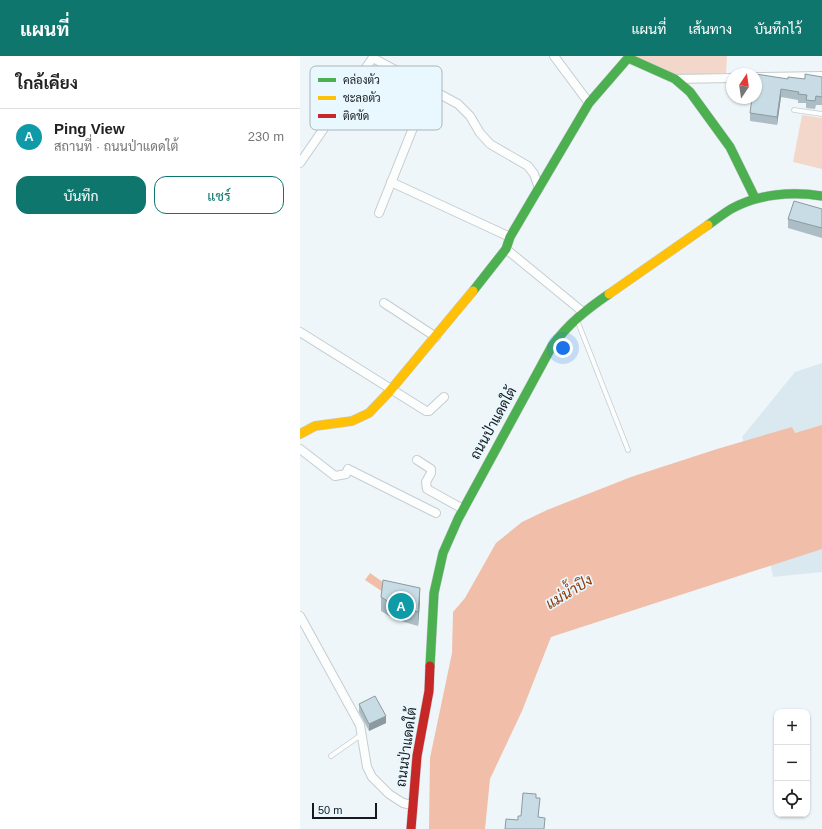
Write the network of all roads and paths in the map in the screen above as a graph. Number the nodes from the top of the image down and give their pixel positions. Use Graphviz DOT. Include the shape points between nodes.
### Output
graph roads {
  1 [pos="554,56"];
  2 [pos="374,57"];
  3 [pos="368,66"];
  4 [pos="390,66"];
  5 [pos="822,76"];
  6 [pos="762,77"];
  7 [pos="726,78"];
  8 [pos="675,79"];
  9 [pos="442,95"];
  10 [pos="589,103"];
  11 [pos="794,110"];
  12 [pos="822,114"];
  13 [pos="323,130"];
  14 [pos="412,130"];
  15 [pos="300,163"];
  16 [pos="391,182"];
  17 [pos="539,188"];
  18 [pos="822,196"];
  19 [pos="755,198"];
  20 [pos="379,213"];
  21 [pos="510,237"];
  22 [pos="506,249"];
  23 [pos="384,303"];
  24 [pos="580,315"];
  25 [pos="300,332"];
  26 [pos="436,338"];
  27 [pos="392,388"];
  28 [pos="444,397"];
  29 [pos="300,434"];
  30 [pos="300,449"];
  31 [pos="628,450"];
  32 [pos="417,460"];
  33 [pos="463,509"];
  34 [pos="436,513"];
  35 [pos="300,616"];
  36 [pos="362,735"];
  37 [pos="331,756"];
  38 [pos="412,805"];
  39 [pos="411,829"];
  1 -- 10 [label="street"];
  2 -- 3 [label="street"];
  2 -- 4 [label="street"];
  5 -- 6 [label="street"];
  7 -- 8 [label="street"];
  8 -- 10 [label="street" via="628,58"];
  8 -- 19 [label="street" via="690,92 721,133"];
  9 -- 17 [label="street" via="458,104 470,116 490,144 528,166"];
  10 -- 17 [label="street"];
  11 -- 12 [label="lane"];
  13 -- 15 [label="street"];
  14 -- 16 [label="street"];
  16 -- 20 [label="street"];
  16 -- 21 [label="street"];
  17 -- 21 [label="street"];
  18 -- 19 [label="street, ถนนป่าแดดใต้" via="806,193"];
  19 -- 24 [label="street, ถนนป่าแดดใต้" via="720,216"];
  21 -- 22 [label="street"];
  22 -- 24 [label="street"];
  22 -- 26 [label="street"];
  23 -- 26 [label="street"];
  24 -- 31 [label="lane"];
  24 -- 33 [label="street, ถนนป่าแดดใต้" via="552,346"];
  25 -- 27 [label="street"];
  26 -- 27 [label="street"];
  27 -- 28 [label="street" via="426,411 433,409"];
  27 -- 29 [label="street" via="368,415 351,422 312,427"];
  30 -- 34 [label="street" via="335,476 346,474 348,469"];
  32 -- 33 [label="street" via="431,469 425,483 427,489"];
  33 -- 38 [label="street, ถนนป่าแดดใต้" via="443,553 434,593 429,691 417,756"];
  35 -- 36 [label="street" via="360,725"];
  36 -- 37 [label="lane"];
  36 -- 38 [label="street" via="367,767 372,777 389,794 403,803"];
  38 -- 39 [label="street, ถนนป่าแดดใต้"];
}
